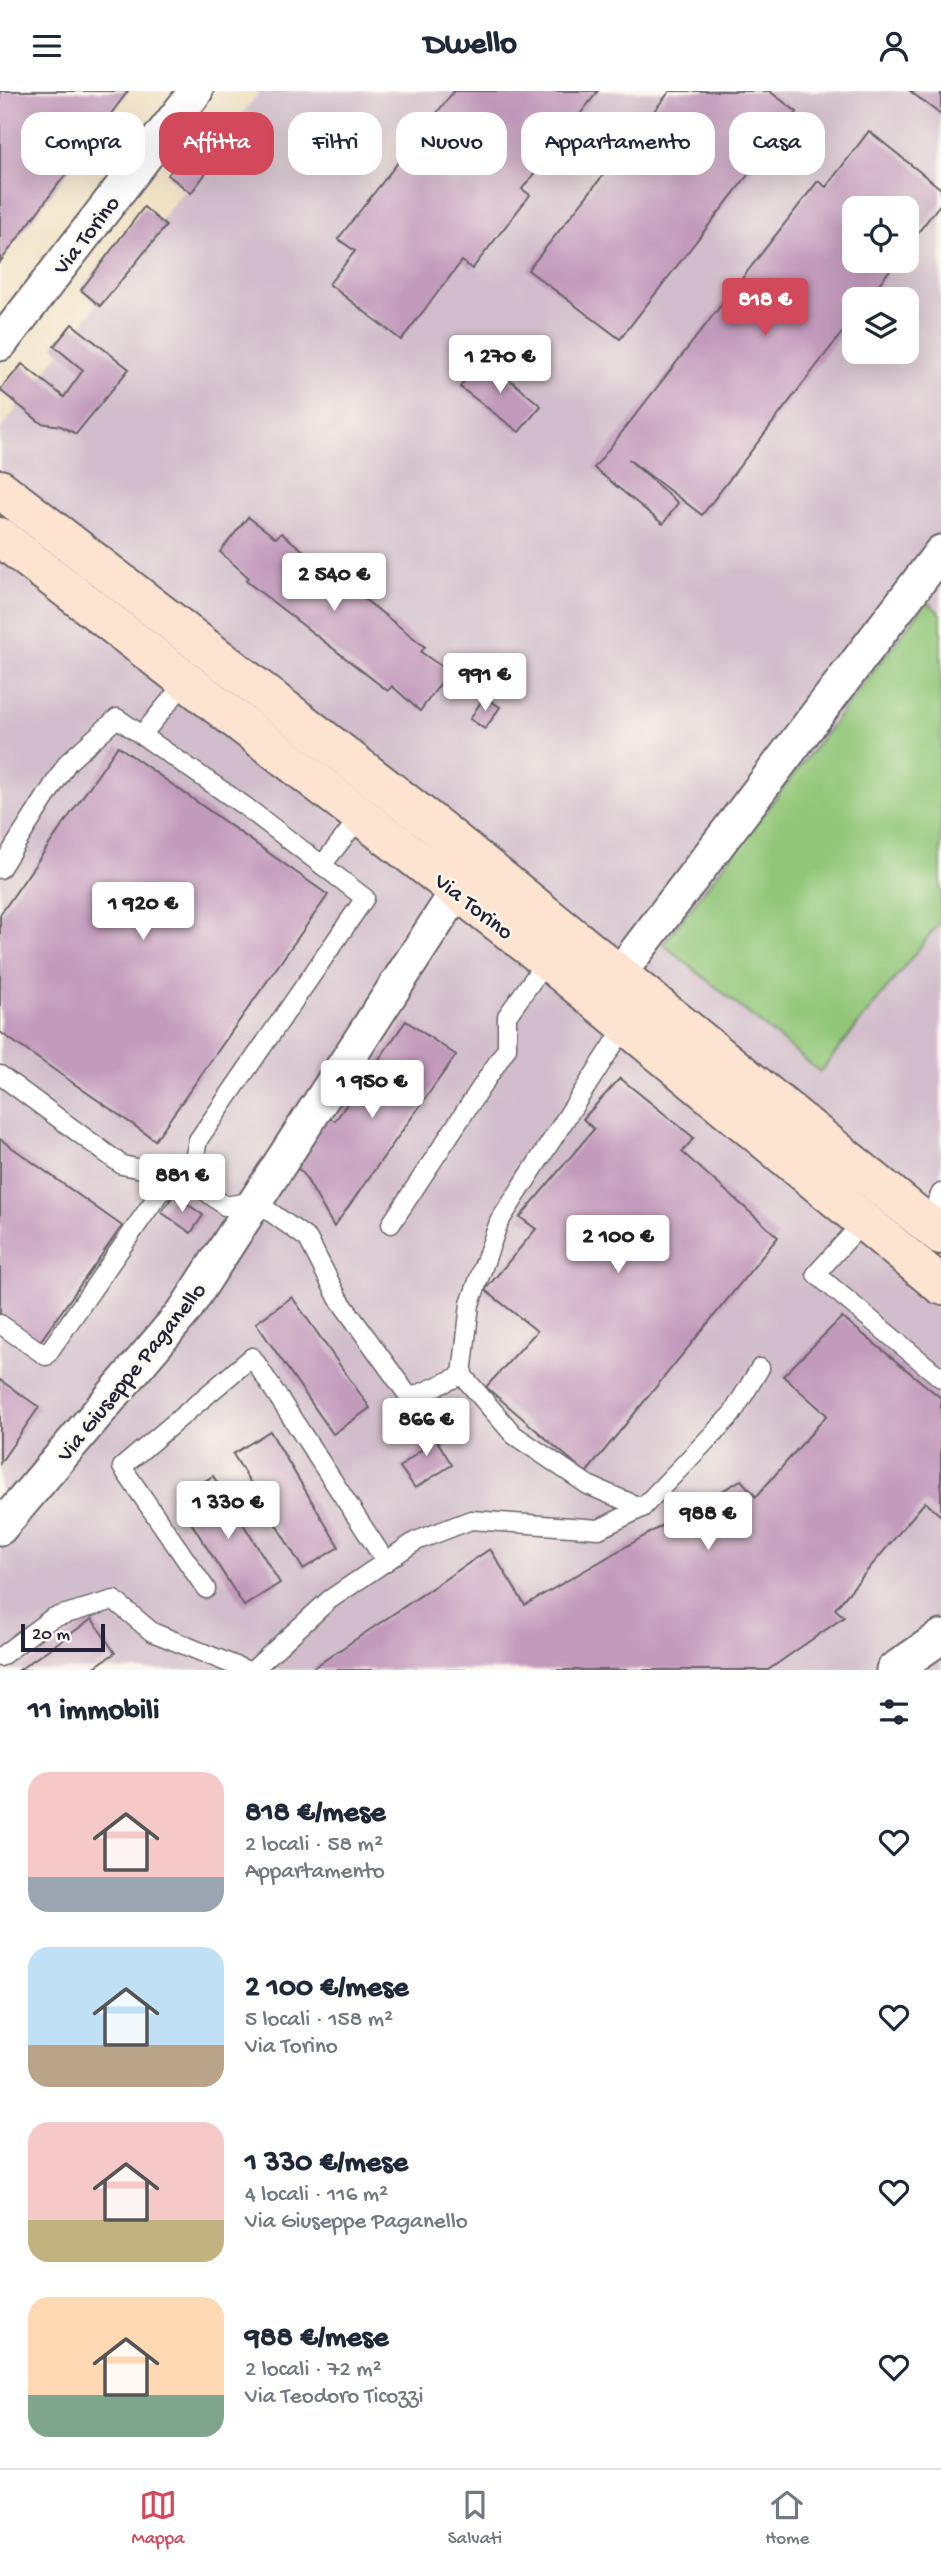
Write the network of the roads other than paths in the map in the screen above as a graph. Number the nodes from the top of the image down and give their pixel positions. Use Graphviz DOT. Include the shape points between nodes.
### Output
graph roads {
  1 [pos="196,91"];
  2 [pos="0,344"];
  3 [pos="0,489"];
  4 [pos="0,537"];
  5 [pos="936,570"];
  6 [pos="186,681"];
  7 [pos="142,735"];
  8 [pos="361,816"];
  9 [pos="321,865"];
  10 [pos="0,869"];
  11 [pos="457,891"];
  12 [pos="547,960"];
  13 [pos="619,974"];
  14 [pos="626,1025"];
  15 [pos="0,1075"];
  16 [pos="190,1179"];
  17 [pos="255,1202"];
  18 [pos="939,1219"];
  19 [pos="864,1221"];
  20 [pos="391,1224"];
  21 [pos="910,1259"];
  22 [pos="941,1285"];
  23 [pos="0,1324"];
  24 [pos="760,1368"];
  25 [pos="462,1375"];
  26 [pos="941,1378"];
  27 [pos="642,1508"];
  28 [pos="0,1528"];
  29 [pos="386,1562"];
  30 [pos="206,1589"];
  31 [pos="941,1637"];
  32 [pos="0,1657"];
  33 [pos="246,1670"];
  34 [pos="253,1670"];
  35 [pos="893,1670"];
  1 -- 2 [label="street, Via Torino"];
  3 -- 13 [label="street, Via Torino"];
  4 -- 6 [label="street, Via Torino"];
  5 -- 13 [label="street"];
  6 -- 7 [label="lane"];
  6 -- 8 [label="street, Via Torino"];
  7 -- 9 [label="lane"];
  7 -- 10 [label="lane" via="117,718 68,762"];
  8 -- 9 [label="lane"];
  8 -- 11 [label="street, Via Torino"];
  9 -- 16 [label="lane" via="365,898 198,1140"];
  11 -- 12 [label="street, Via Torino"];
  11 -- 17 [label="street, Via Giuseppe Paganello"];
  12 -- 14 [label="street, Via Torino"];
  12 -- 20 [label="lane" via="507,1016 508,1048"];
  13 -- 18 [label="street, Via Torino"];
  14 -- 19 [label="street, Via Torino"];
  14 -- 25 [label="lane" via="499,1222 470,1304"];
  15 -- 16 [label="lane" via="122,1165"];
  16 -- 17 [label="lane" via="225,1206"];
  16 -- 23 [label="lane" via="160,1192 46,1356"];
  17 -- 25 [label="lane" via="308,1239 338,1298 410,1398"];
  17 -- 28 [label="street, Via Giuseppe Paganello" via="185,1310"];
  18 -- 21 [label="lane"];
  19 -- 21 [label="street, Via Torino"];
  19 -- 26 [label="lane" via="817,1274"];
  21 -- 22 [label="street, Via Torino"];
  24 -- 27 [label="lane" via="732,1413"];
  25 -- 27 [label="lane" via="514,1435 588,1485"];
  27 -- 29 [label="lane" via="599,1529 471,1520 416,1541"];
  29 -- 30 [label="lane" via="252,1357 122,1467"];
  29 -- 34 [label="lane" via="330,1600"];
  31 -- 35 [label="street"];
  32 -- 33 [label="lane" via="52,1618 114,1600 152,1632"];
}
